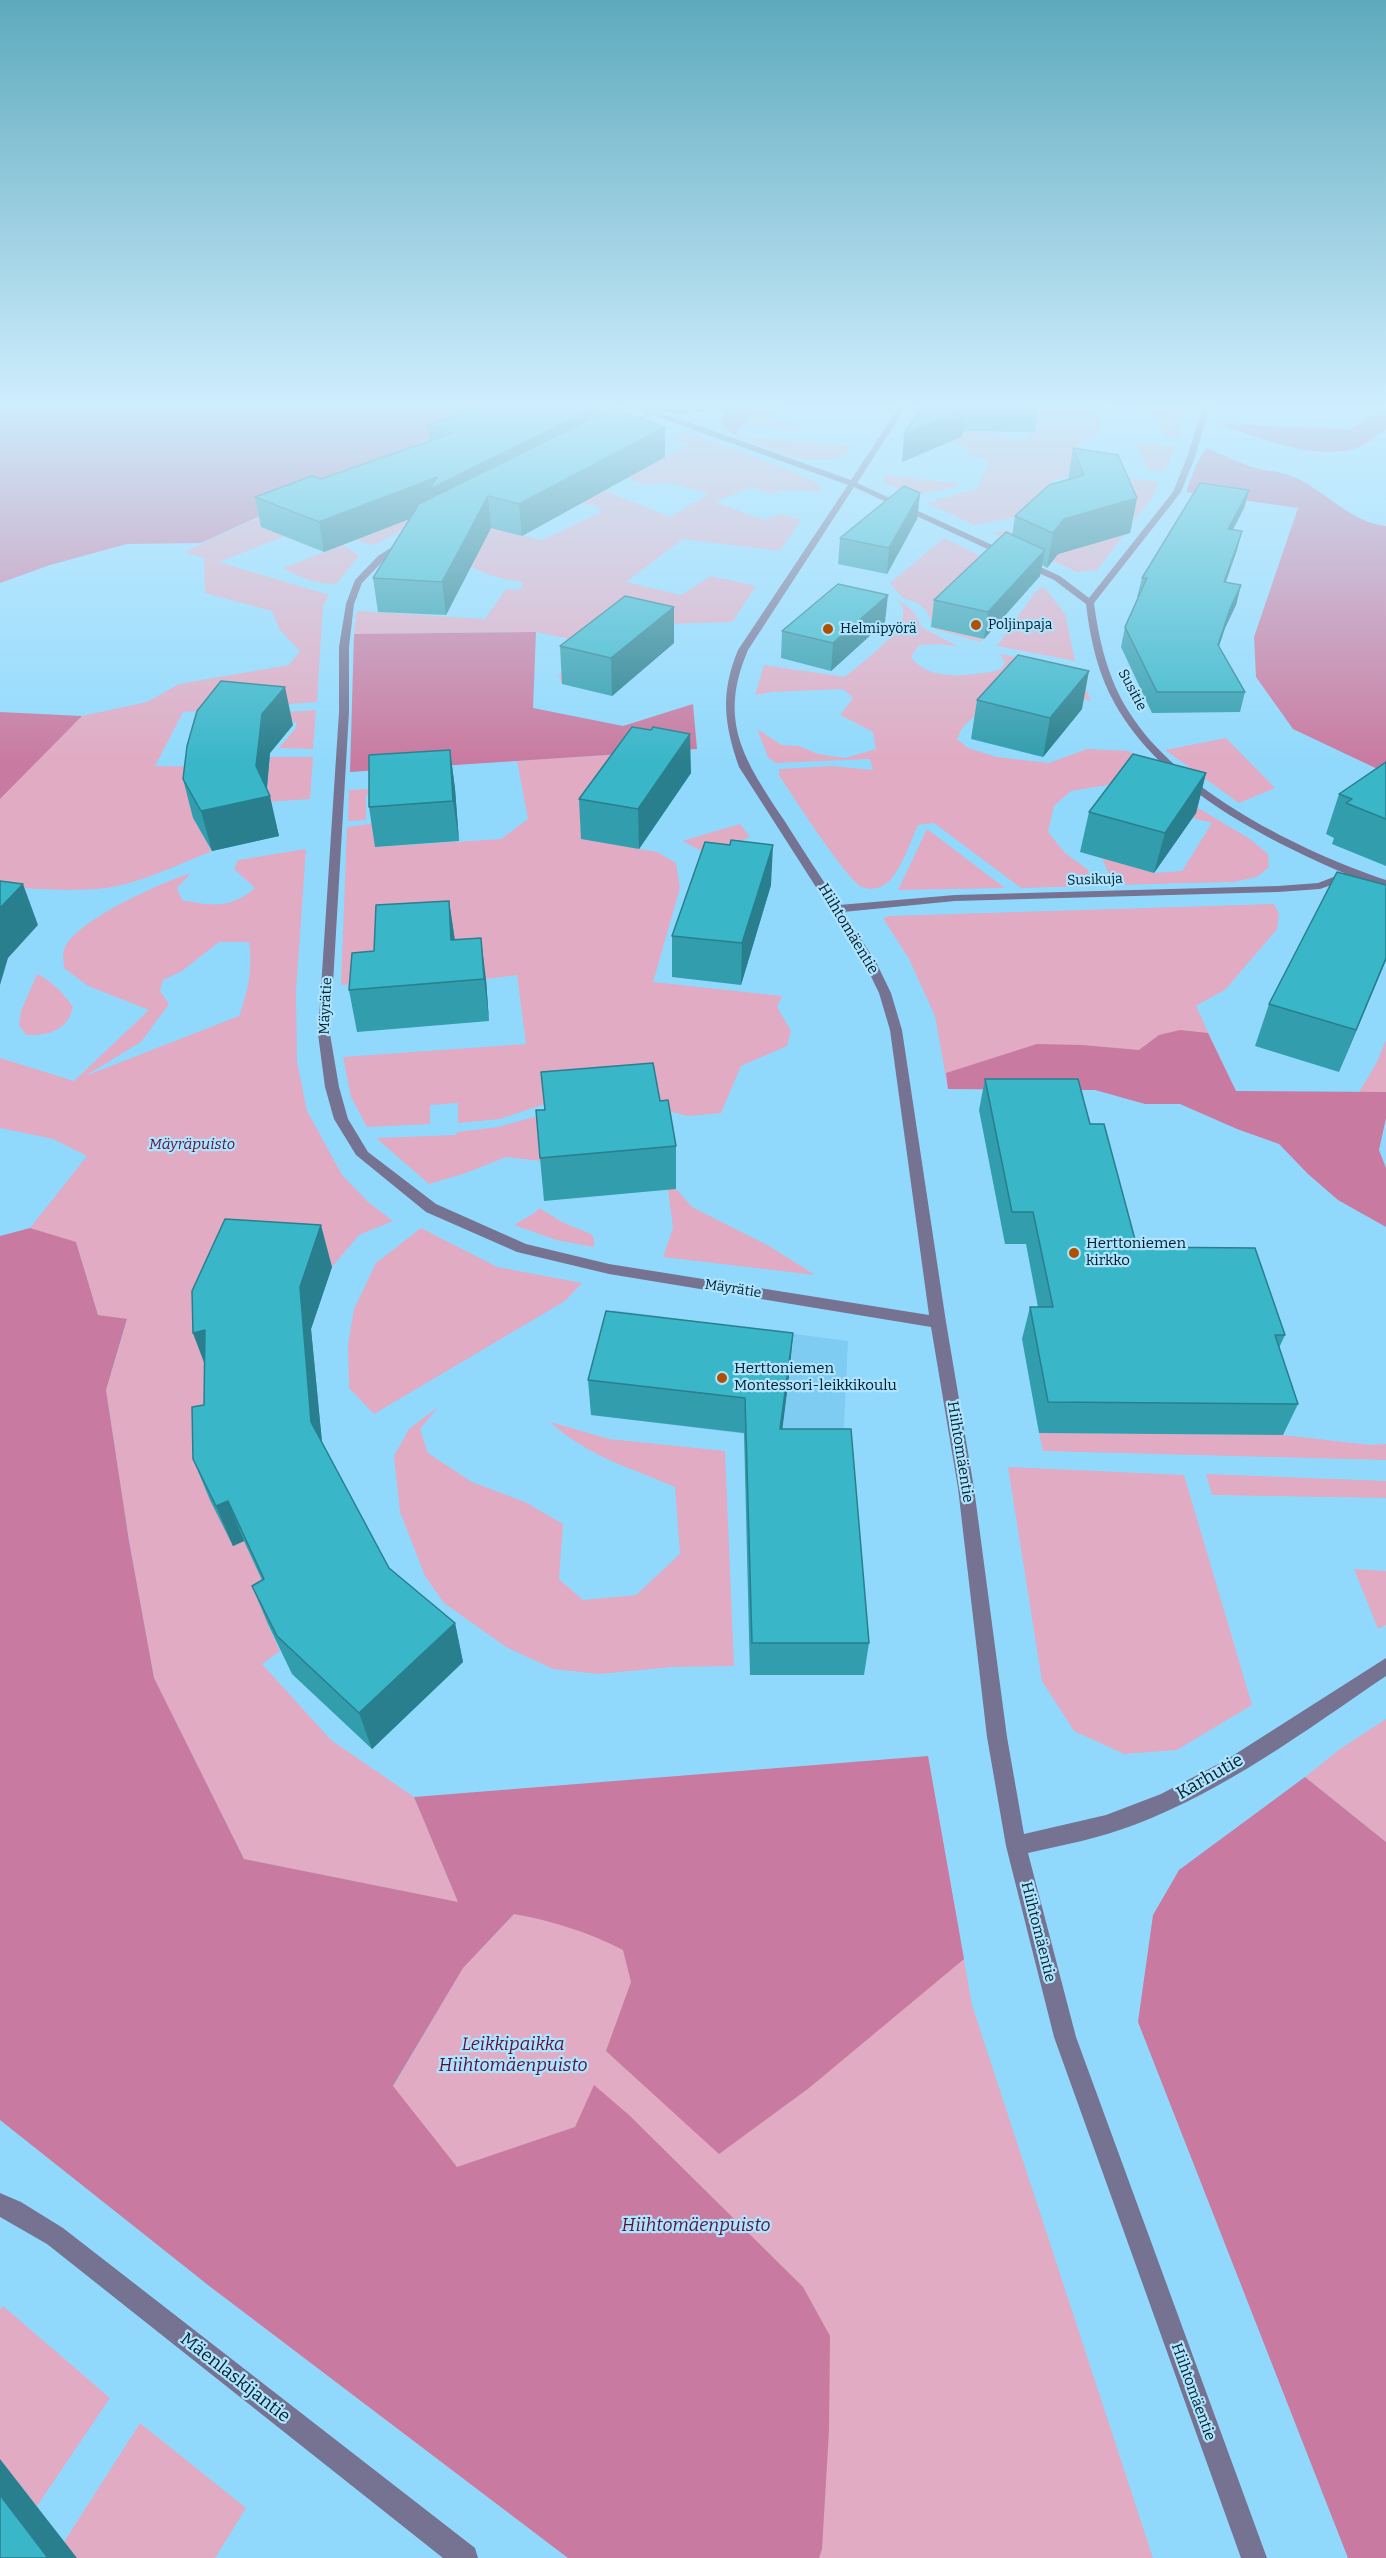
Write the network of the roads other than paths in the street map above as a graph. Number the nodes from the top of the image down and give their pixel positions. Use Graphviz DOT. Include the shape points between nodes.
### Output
graph roads {
  1 [pos="827,523"];
  2 [pos="938,523"];
  3 [pos="1152,523"];
  4 [pos="420,532"];
  5 [pos="1090,603"];
  6 [pos="1352,874"];
  7 [pos="1386,884"];
  8 [pos="837,909"];
  9 [pos="938,1322"];
  10 [pos="1386,1666"];
  11 [pos="1016,1846"];
  12 [pos="0,2205"];
  13 [pos="465,2558"];
  14 [pos="1254,2558"];
  1 -- 8 [label="street, Hiihtomäentie" via="743,650 729,688 732,734 744,767"];
  2 -- 5 [label="street" via="1057,578"];
  3 -- 5 [label="street"];
  4 -- 9 [label="street, Mäyrätie" via="381,558 358,582 350,604 344,647 344,712 324,1034 341,1119 363,1155 431,1208 522,1248 619,1270"];
  5 -- 6 [label="street, Susitie" via="1093,629 1111,686 1126,716 1149,744 1233,812"];
  6 -- 7 [label="street, Susitie"];
  6 -- 8 [label="street, Susikuja" via="1320,886 955,898"];
  8 -- 9 [label="street, Hiihtomäentie" via="870,962 896,1030"];
  9 -- 11 [label="street, Hiihtomäentie" via="966,1488 997,1737"];
  10 -- 11 [label="street, Karhutie" via="1201,1786 1104,1826"];
  11 -- 14 [label="street, Hiihtomäentie" via="1065,2037"];
  12 -- 13 [label="street, Mäenlaskijantie" via="55,2236"];
}
